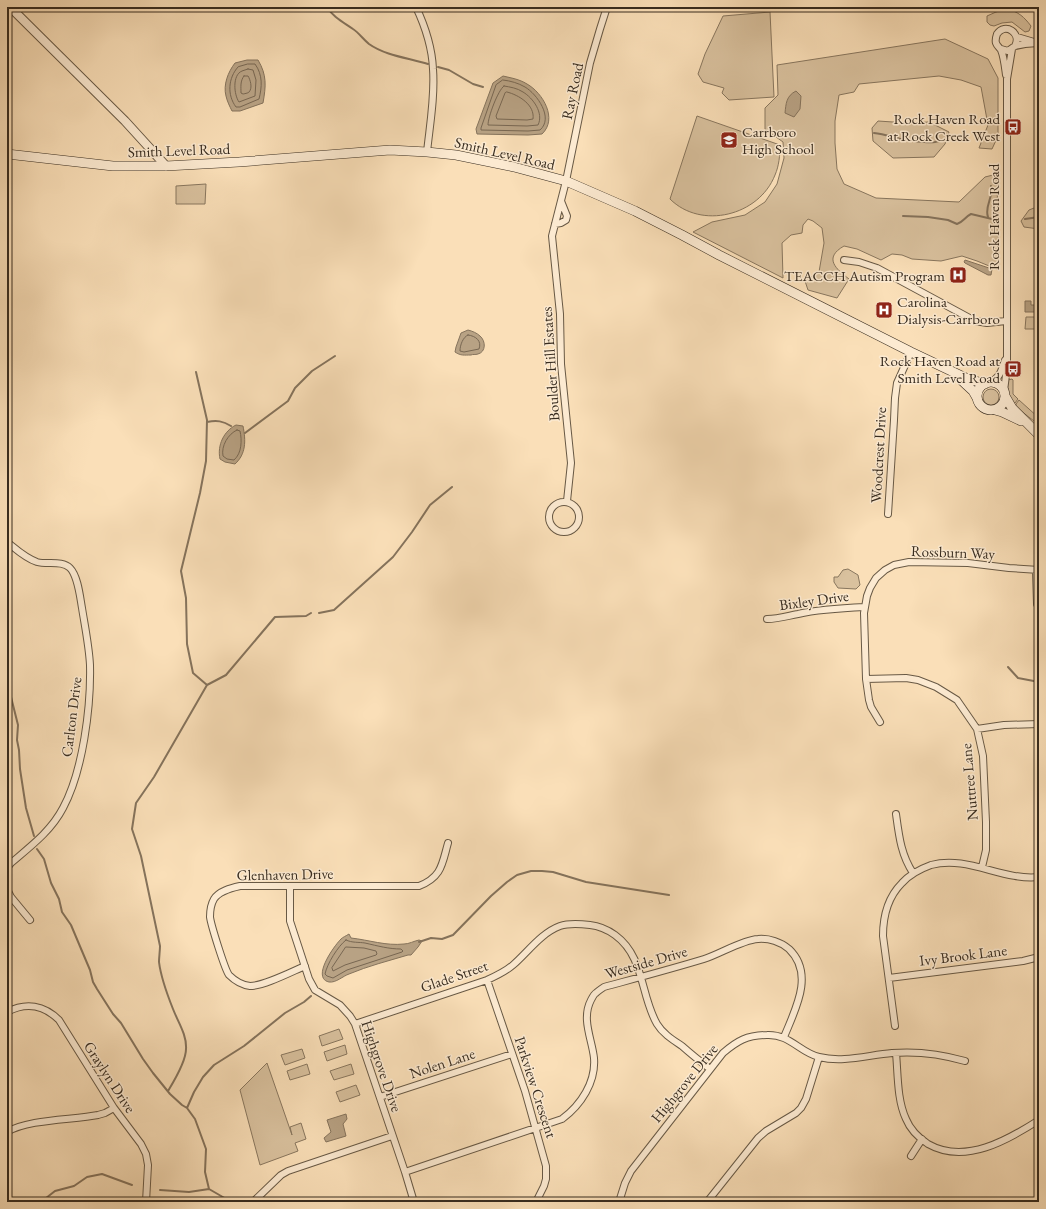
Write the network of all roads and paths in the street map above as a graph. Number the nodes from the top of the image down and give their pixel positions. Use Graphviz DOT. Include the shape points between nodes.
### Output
graph roads {
  1 [pos="10,7"];
  2 [pos="416,7"];
  3 [pos="607,7"];
  4 [pos="1017,36"];
  5 [pos="1039,43"];
  6 [pos="1014,48"];
  7 [pos="1001,49"];
  8 [pos="1007,79"];
  9 [pos="427,152"];
  10 [pos="7,154"];
  11 [pos="166,166"];
  12 [pos="566,181"];
  13 [pos="561,201"];
  14 [pos="555,224"];
  15 [pos="844,260"];
  16 [pos="1006,321"];
  17 [pos="911,352"];
  18 [pos="1006,355"];
  19 [pos="953,371"];
  20 [pos="988,383"];
  21 [pos="1005,394"];
  22 [pos="977,398"];
  23 [pos="995,410"];
  24 [pos="1031,428"];
  25 [pos="1039,435"];
  26 [pos="567,502"];
  27 [pos="888,514"];
  28 [pos="7,542"];
  29 [pos="1037,570"];
  30 [pos="1037,604"];
  31 [pos="865,606"];
  32 [pos="767,619"];
  33 [pos="866,679"];
  34 [pos="880,722"];
  35 [pos="1039,724"];
  36 [pos="977,730"];
  37 [pos="896,814"];
  38 [pos="448,843"];
  39 [pos="982,867"];
  40 [pos="7,868"];
  41 [pos="913,873"];
  42 [pos="1039,877"];
  43 [pos="290,886"];
  44 [pos="7,889"];
  45 [pos="30,920"];
  46 [pos="1039,957"];
  47 [pos="305,966"];
  48 [pos="641,977"];
  49 [pos="889,978"];
  50 [pos="487,980"];
  51 [pos="7,1012"];
  52 [pos="354,1024"];
  53 [pos="895,1026"];
  54 [pos="784,1038"];
  55 [pos="896,1053"];
  56 [pos="512,1054"];
  57 [pos="818,1057"];
  58 [pos="965,1061"];
  59 [pos="710,1069"];
  60 [pos="380,1098"];
  61 [pos="114,1108"];
  62 [pos="1039,1120"];
  63 [pos="536,1128"];
  64 [pos="7,1132"];
  65 [pos="392,1136"];
  66 [pos="922,1139"];
  67 [pos="911,1156"];
  68 [pos="405,1172"];
  69 [pos="146,1202"];
  70 [pos="253,1202"];
  71 [pos="414,1202"];
  72 [pos="536,1202"];
  73 [pos="619,1202"];
  74 [pos="707,1202"];
  1 -- 11 [label="street" via="125,121"];
  2 -- 9 [label="street" via="429,43 433,69"];
  3 -- 12 [label="street, Ray Road" via="590,63"];
  4 -- 5 [label="street, Rock Haven Road"];
  4 -- 6 [label="street, Rock Haven Road"];
  4 -- 7 [label="street, Rock Haven Road" via="1010,30 1000,31 996,40"];
  5 -- 6 [label="street, Rock Haven Road"];
  6 -- 7 [label="street, Rock Haven Road" via="1008,51"];
  6 -- 8 [label="street, Rock Haven Road"];
  7 -- 8 [label="street, Rock Haven Road"];
  8 -- 16 [label="street, Rock Haven Road"];
  9 -- 11 [label="main road, Smith Level Road" via="383,150"];
  9 -- 12 [label="main road, Smith Level Road" via="514,166"];
  10 -- 11 [label="main road, Smith Level Road" via="113,166"];
  12 -- 13 [label="street, Boulder Hill Estates"];
  12 -- 17 [label="main road, Smith Level Road" via="641,214"];
  13 -- 14 [label="street, Boulder Hill Estates"];
  13 -- 14 [label="street, Boulder Hill Estates" via="566,220"];
  14 -- 26 [label="street, Boulder Hill Estates" via="552,236 560,314 561,364 572,463"];
  15 -- 16 [label="street" via="877,268 975,321"];
  16 -- 18 [label="street, Rock Haven Road"];
  17 -- 19 [label="main road, Smith Level Road"];
  17 -- 27 [label="street, Woodcrest Drive" via="897,383 894,398"];
  18 -- 20 [label="street, Rock Haven Road" via="1000,375"];
  18 -- 21 [label="street, Rock Haven Road"];
  19 -- 20 [label="main road, Smith Level Road" via="973,380"];
  19 -- 22 [label="main road, Smith Level Road"];
  20 -- 21 [label="main road" via="998,384"];
  20 -- 22 [label="main road" via="979,389"];
  21 -- 23 [label="main road" via="1002,405"];
  21 -- 24 [label="main road" via="1012,408"];
  22 -- 23 [label="main road" via="982,407"];
  23 -- 24 [label="main road" via="1010,415"];
  24 -- 25 [label="main road"];
  26 -- 26 [label="street" via="562,501 553,505 548,518 552,527 560,532 570,531 579,520 578,510"];
  28 -- 40 [label="street, Carlton Drive" via="27,558 39,563 61,564 70,568 79,589 90,665 86,726 71,790 63,808 46,832"];
  29 -- 30 [label="street"];
  29 -- 31 [label="street, Rossburn Way" via="968,563 909,562 894,565 876,578"];
  31 -- 32 [label="street, Bixley Drive"];
  31 -- 33 [label="street, Rossburn Way"];
  33 -- 34 [label="street, Rossburn Way" via="871,707"];
  33 -- 36 [label="street, Nuttree Lane" via="906,678 936,687 957,700"];
  35 -- 36 [label="street" via="1004,725"];
  36 -- 39 [label="street, Nuttree Lane" via="983,756 986,822 986,850"];
  37 -- 41 [label="street" via="902,850"];
  38 -- 43 [label="street, Glenhaven Drive" via="436,876 419,886"];
  39 -- 41 [label="street" via="965,863 946,863 925,867"];
  39 -- 42 [label="street" via="1020,877"];
  41 -- 49 [label="street" via="895,891 885,913 883,936"];
  43 -- 47 [label="street, Highgrove Drive" via="290,921"];
  43 -- 47 [label="street, Glenhaven Drive" via="229,888 214,898 210,917 229,974 243,985 257,986"];
  44 -- 45 [label="street"];
  46 -- 49 [label="street, Ivy Brook Lane"];
  47 -- 52 [label="street, Highgrove Drive" via="308,979 315,990 340,1005"];
  48 -- 50 [label="street, Glade Street" via="624,941 598,926 572,924 548,932 513,965"];
  48 -- 54 [label="street, Westside Drive" via="706,958 758,939 770,939 783,944 796,956 802,976 800,996"];
  48 -- 59 [label="street, Glade Street" via="650,1010 658,1025 667,1036"];
  48 -- 63 [label="street, Westside Drive" via="595,993 587,1013 594,1059 588,1087 582,1100 571,1112 562,1119"];
  49 -- 53 [label="street"];
  50 -- 52 [label="street, Glade Street"];
  50 -- 56 [label="street, Parkview Crescent"];
  51 -- 61 [label="street, Graylyn Drive" via="33,1006 55,1016"];
  52 -- 60 [label="street, Highgrove Drive"];
  54 -- 57 [label="street, Highgrove Drive"];
  54 -- 59 [label="street, Highgrove Drive" via="766,1035 742,1039 723,1053"];
  55 -- 57 [label="street, Highgrove Drive" via="836,1060"];
  55 -- 58 [label="street, Highgrove Drive" via="928,1053"];
  55 -- 66 [label="street" via="903,1113 910,1127"];
  56 -- 60 [label="street, Nolen Lane"];
  56 -- 63 [label="street, Parkview Crescent"];
  57 -- 74 [label="street" via="806,1100 801,1108 758,1138"];
  59 -- 73 [label="street, Highgrove Drive" via="631,1172"];
  60 -- 65 [label="street, Highgrove Drive"];
  61 -- 64 [label="street" via="98,1115 34,1123"];
  61 -- 69 [label="street, Graylyn Drive" via="141,1144 148,1160"];
  62 -- 66 [label="street" via="1004,1140 976,1149 943,1150"];
  63 -- 68 [label="street, Westside Drive"];
  63 -- 72 [label="street, Parkview Crescent" via="546,1173 544,1186"];
  65 -- 68 [label="street, Highgrove Drive"];
  65 -- 70 [label="street" via="288,1171"];
  66 -- 67 [label="street"];
  68 -- 71 [label="street, Highgrove Drive"];
}
